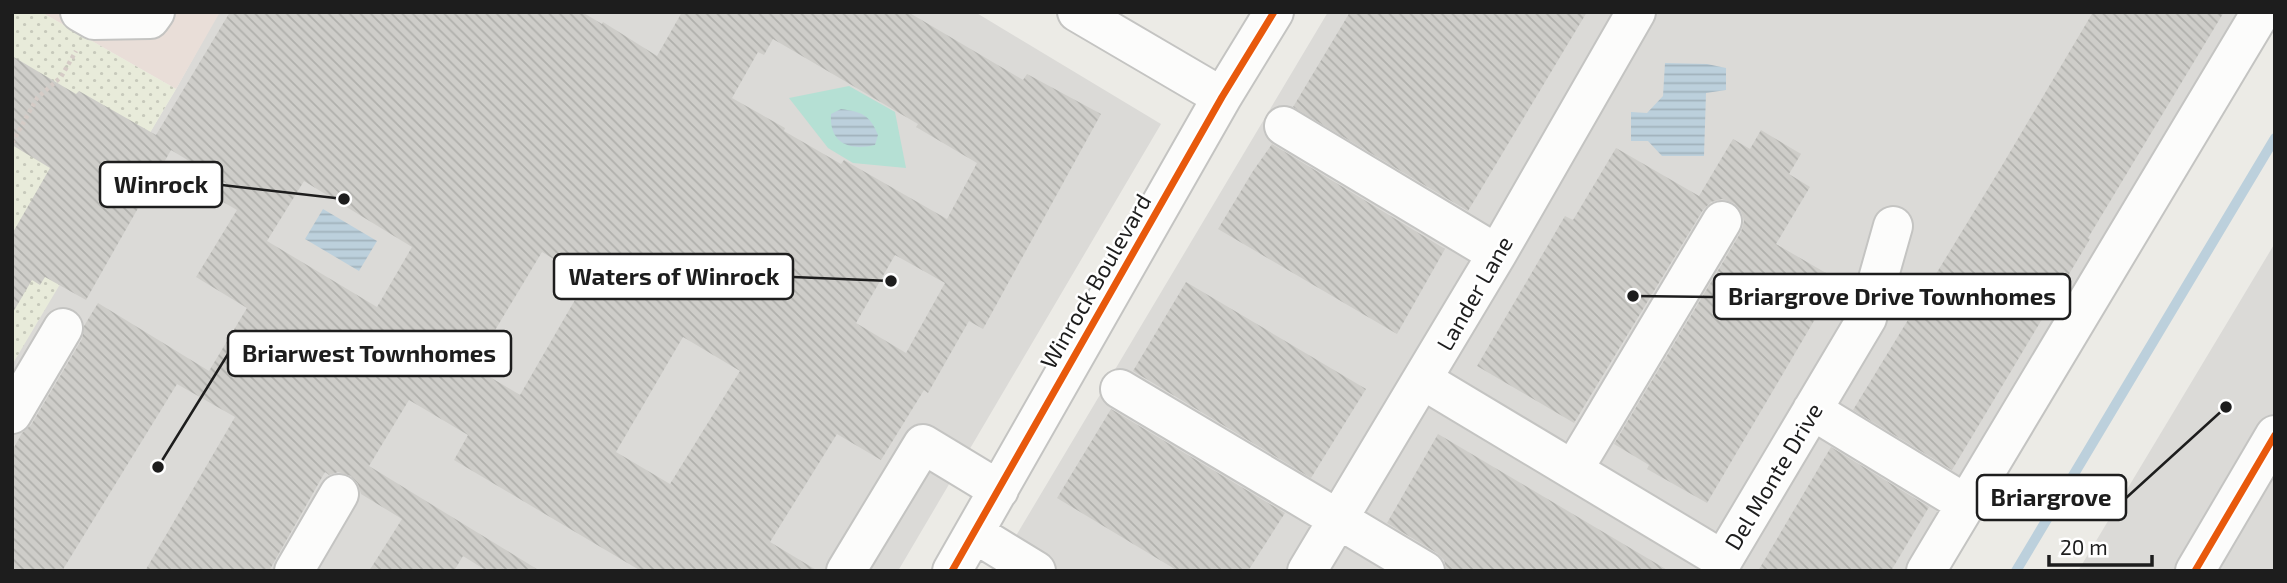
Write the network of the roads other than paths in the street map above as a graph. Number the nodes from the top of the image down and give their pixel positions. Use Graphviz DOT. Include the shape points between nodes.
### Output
graph roads {
  1 [pos="155,12"];
  2 [pos="1077,12"];
  3 [pos="1274,12"];
  4 [pos="1636,12"];
  5 [pos="2261,12"];
  6 [pos="87,16"];
  7 [pos="1222,97"];
  8 [pos="1284,126"];
  9 [pos="1722,221"];
  10 [pos="1893,226"];
  11 [pos="1497,254"];
  12 [pos="63,328"];
  13 [pos="1423,380"];
  14 [pos="1120,389"];
  15 [pos="1812,411"];
  16 [pos="12,414"];
  17 [pos="2275,435"];
  18 [pos="1573,470"];
  19 [pos="999,490"];
  20 [pos="339,494"];
  21 [pos="1966,504"];
  22 [pos="1339,519"];
  23 [pos="974,533"];
  24 [pos="294,571"];
  25 [pos="846,571"];
  26 [pos="952,571"];
  27 [pos="1036,571"];
  28 [pos="1307,571"];
  29 [pos="1425,571"];
  30 [pos="1926,571"];
  31 [pos="2195,571"];
  1 -- 6 [label="street" via="150,19"];
  2 -- 7 [label="street"];
  3 -- 7 [label="street, Winrock Boulevard"];
  4 -- 11 [label="street, Lander Lane"];
  5 -- 21 [label="street"];
  7 -- 19 [label="street, Winrock Boulevard"];
  8 -- 11 [label="street"];
  9 -- 18 [label="street"];
  10 -- 15 [label="street, Del Monte Drive" via="1867,318"];
  11 -- 13 [label="street, Lander Lane"];
  12 -- 16 [label="street"];
  13 -- 18 [label="street, Del Monte Drive"];
  13 -- 22 [label="street, Lander Lane"];
  14 -- 22 [label="street"];
  15 -- 18 [label="street, Del Monte Drive" via="1723,560"];
  15 -- 21 [label="street"];
  17 -- 31 [label="street"];
  19 -- 23 [label="street, Winrock Boulevard"];
  19 -- 25 [label="street" via="923,444"];
  20 -- 24 [label="street"];
  21 -- 30 [label="street"];
  22 -- 28 [label="street, Lander Lane"];
  22 -- 29 [label="street"];
  23 -- 26 [label="street, Winrock Boulevard"];
  23 -- 27 [label="street"];
}
